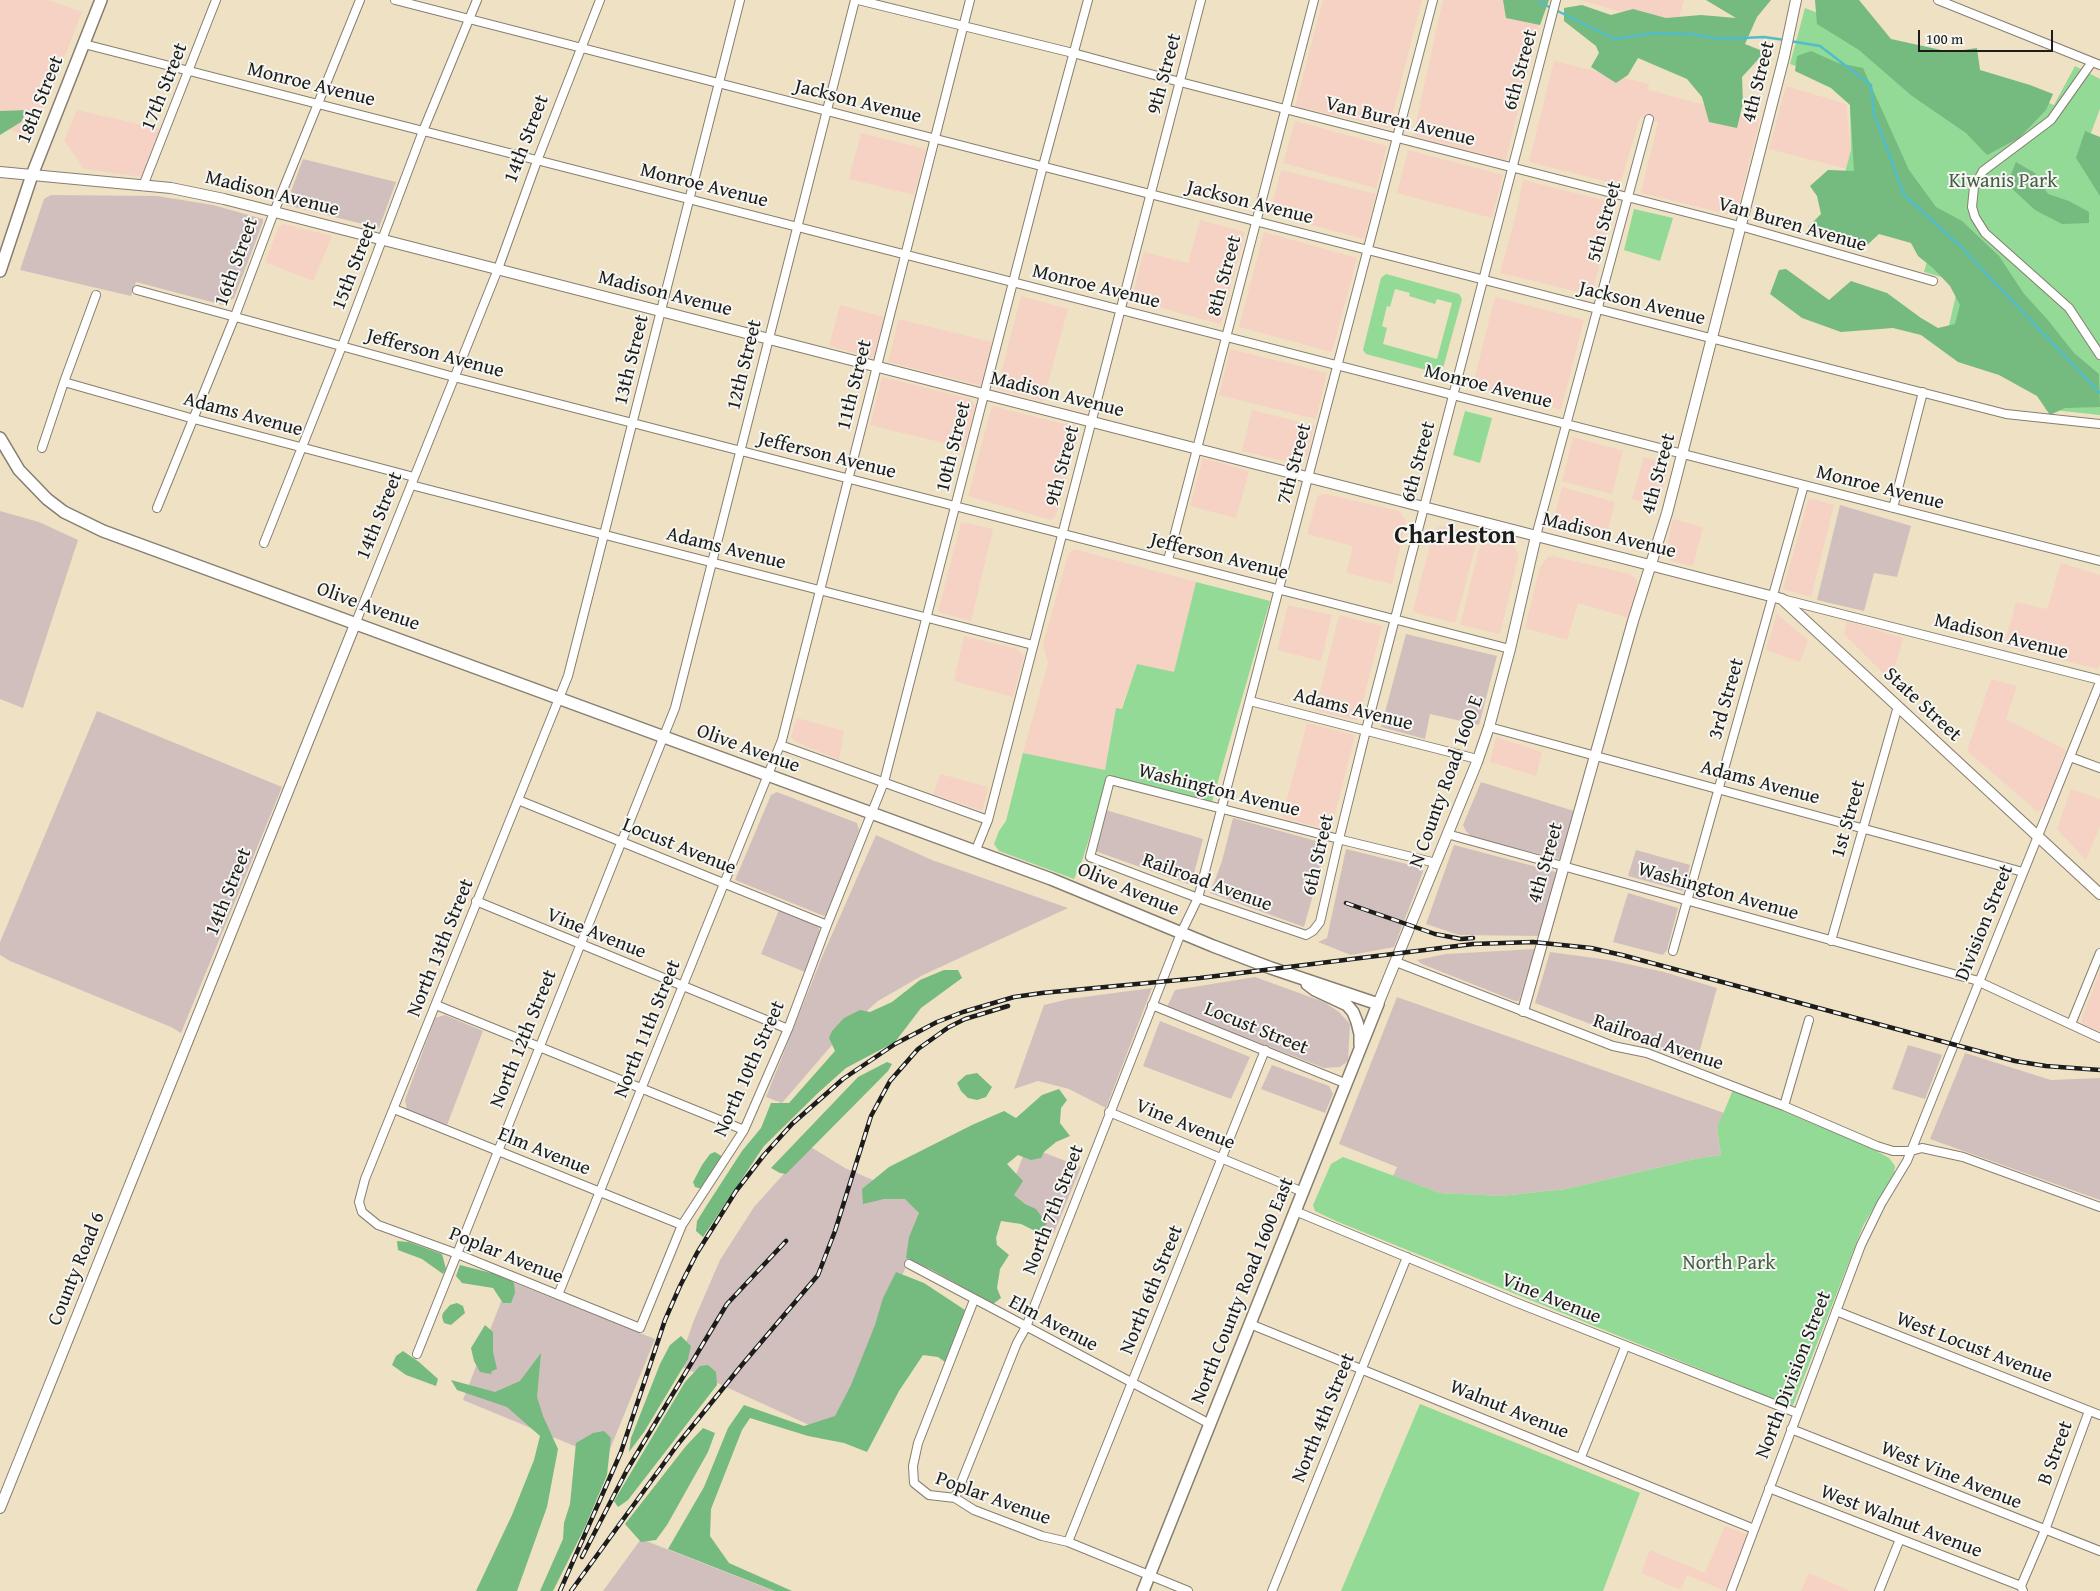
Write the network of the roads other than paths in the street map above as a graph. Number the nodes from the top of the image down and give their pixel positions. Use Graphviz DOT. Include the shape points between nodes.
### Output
graph roads {
  1 [pos="101,0"];
  2 [pos="216,0"];
  3 [pos="360,0"];
  4 [pos="395,0"];
  5 [pos="477,0"];
  6 [pos="600,0"];
  7 [pos="740,0"];
  8 [pos="857,0"];
  9 [pos="970,0"];
  10 [pos="1088,0"];
  11 [pos="1201,0"];
  12 [pos="1314,0"];
  13 [pos="1433,0"];
  14 [pos="1556,0"];
  15 [pos="1796,0"];
  16 [pos="1938,0"];
  17 [pos="469,19"];
  18 [pos="963,27"];
  19 [pos="84,44"];
  20 [pos="581,48"];
  21 [pos="1073,53"];
  22 [pos="2092,62"];
  23 [pos="2100,65"];
  24 [pos="188,70"];
  25 [pos="1180,82"];
  26 [pos="719,83"];
  27 [pos="318,104"];
  28 [pos="1285,110"];
  29 [pos="827,111"];
  30 [pos="1650,119"];
  31 [pos="423,131"];
  32 [pos="1397,138"];
  33 [pos="935,139"];
  34 [pos="537,161"];
  35 [pos="1043,166"];
  36 [pos="1512,168"];
  37 [pos="0,172"];
  38 [pos="32,175"];
  39 [pos="143,186"];
  40 [pos="1151,194"];
  41 [pos="1629,198"];
  42 [pos="690,199"];
  43 [pos="274,212"];
  44 [pos="1256,221"];
  45 [pos="1740,226"];
  46 [pos="798,227"];
  47 [pos="383,240"];
  48 [pos="1368,250"];
  49 [pos="905,255"];
  50 [pos="498,269"];
  51 [pos="0,271"];
  52 [pos="1483,280"];
  53 [pos="1933,281"];
  54 [pos="1013,282"];
  55 [pos="137,290"];
  56 [pos="96,295"];
  57 [pos="1120,310"];
  58 [pos="1598,310"];
  59 [pos="661,311"];
  60 [pos="235,316"];
  61 [pos="1226,337"];
  62 [pos="1713,338"];
  63 [pos="769,339"];
  64 [pos="342,346"];
  65 [pos="2100,355"];
  66 [pos="877,366"];
  67 [pos="1338,366"];
  68 [pos="454,377"];
  69 [pos="64,382"];
  70 [pos="1923,392"];
  71 [pos="985,394"];
  72 [pos="1453,395"];
  73 [pos="194,419"];
  74 [pos="1091,422"];
  75 [pos="633,423"];
  76 [pos="1565,424"];
  77 [pos="2100,424"];
  78 [pos="0,438"];
  79 [pos="302,447"];
  80 [pos="42,448"];
  81 [pos="1197,449"];
  82 [pos="740,451"];
  83 [pos="1682,455"];
  84 [pos="414,477"];
  85 [pos="1309,477"];
  86 [pos="848,478"];
  87 [pos="411,485"];
  88 [pos="1804,485"];
  89 [pos="956,506"];
  90 [pos="1424,507"];
  91 [pos="157,508"];
  92 [pos="1894,508"];
  93 [pos="1062,533"];
  94 [pos="604,535"];
  95 [pos="1536,536"];
  96 [pos="264,543"];
  97 [pos="1168,560"];
  98 [pos="2100,561"];
  99 [pos="712,562"];
  100 [pos="1650,564"];
  101 [pos="1280,589"];
  102 [pos="820,590"];
  103 [pos="1778,598"];
  104 [pos="928,618"];
  105 [pos="1395,619"];
  106 [pos="356,622"];
  107 [pos="1033,645"];
  108 [pos="1510,649"];
  109 [pos="2100,681"];
  110 [pos="559,698"];
  111 [pos="1250,701"];
  112 [pos="1898,706"];
  113 [pos="1488,727"];
  114 [pos="1366,730"];
  115 [pos="663,737"];
  116 [pos="780,745"];
  117 [pos="1595,756"];
  118 [pos="2070,757"];
  119 [pos="1478,759"];
  120 [pos="2100,768"];
  121 [pos="767,776"];
  122 [pos="884,782"];
  123 [pos="1718,788"];
  124 [pos="518,800"];
  125 [pos="1222,808"];
  126 [pos="872,814"];
  127 [pos="988,820"];
  128 [pos="1863,828"];
  129 [pos="1447,834"];
  130 [pos="2038,836"];
  131 [pos="1339,839"];
  132 [pos="621,842"];
  133 [pos="976,852"];
  134 [pos="1090,857"];
  135 [pos="1436,863"];
  136 [pos="1564,865"];
  137 [pos="2023,872"];
  138 [pos="724,883"];
  139 [pos="2100,894"];
  140 [pos="1198,898"];
  141 [pos="476,901"];
  142 [pos="1687,901"];
  143 [pos="827,924"];
  144 [pos="1313,931"];
  145 [pos="1181,933"];
  146 [pos="1831,941"];
  147 [pos="580,945"];
  148 [pos="1673,951"];
  149 [pos="2100,953"];
  150 [pos="1396,962"];
  151 [pos="1296,975"];
  152 [pos="1979,983"];
  153 [pos="683,986"];
  154 [pos="1378,1004"];
  155 [pos="436,1005"];
  156 [pos="1152,1005"];
  157 [pos="1523,1011"];
  158 [pos="1809,1020"];
  159 [pos="2071,1024"];
  160 [pos="788,1029"];
  161 [pos="2100,1038"];
  162 [pos="187,1043"];
  163 [pos="538,1048"];
  164 [pos="1264,1050"];
  165 [pos="1360,1052"];
  166 [pos="1347,1084"];
  167 [pos="641,1089"];
  168 [pos="1784,1106"];
  169 [pos="394,1109"];
  170 [pos="1109,1112"];
  171 [pos="744,1130"];
  172 [pos="497,1150"];
  173 [pos="1910,1151"];
  174 [pos="1222,1158"];
  175 [pos="1898,1175"];
  176 [pos="600,1192"];
  177 [pos="1303,1192"];
  178 [pos="2100,1207"];
  179 [pos="1295,1211"];
  180 [pos="362,1212"];
  181 [pos="682,1225"];
  182 [pos="456,1253"];
  183 [pos="1407,1256"];
  184 [pos="909,1264"];
  185 [pos="558,1295"];
  186 [pos="974,1300"];
  187 [pos="1836,1311"];
  188 [pos="1250,1324"];
  189 [pos="1026,1327"];
  190 [pos="640,1328"];
  191 [pos="1625,1346"];
  192 [pos="417,1354"];
  193 [pos="1361,1368"];
  194 [pos="1132,1384"];
  195 [pos="2089,1411"];
  196 [pos="1797,1413"];
  197 [pos="2100,1415"];
  198 [pos="1210,1424"];
  199 [pos="1791,1429"];
  200 [pos="1581,1457"];
  201 [pos="1769,1488"];
  202 [pos="954,1498"];
  203 [pos="0,1508"];
  204 [pos="1754,1529"];
  205 [pos="2045,1530"];
  206 [pos="1900,1538"];
  207 [pos="1068,1542"];
  208 [pos="2100,1551"];
  209 [pos="1149,1576"];
  210 [pos="2022,1589"];
  211 [pos="1143,1591"];
  212 [pos="1188,1591"];
  213 [pos="1272,1591"];
  214 [pos="1731,1591"];
  215 [pos="1879,1591"];
  1 -- 19 [label="main road, 18th Street"];
  2 -- 24 [label="street, 17th Street"];
  3 -- 27 [label="street, 16th Street"];
  4 -- 17 [label="street, Jackson Avenue"];
  5 -- 17 [label="street, 15th Street"];
  6 -- 20 [label="street, 14th Street"];
  7 -- 26 [label="street, 13th Street"];
  8 -- 18 [label="street, Van Buren Avenue"];
  8 -- 29 [label="street, 12th Street"];
  9 -- 18 [label="street, 11th Street"];
  10 -- 21 [label="street, 10th Street"];
  11 -- 25 [label="street, 9th Street"];
  12 -- 28 [label="street, 8th Street"];
  13 -- 32 [label="street, 7th Street"];
  14 -- 36 [label="street, 6th Street"];
  15 -- 45 [label="street, 4th Street"];
  16 -- 22 [label="street"];
  17 -- 20 [label="street, Jackson Avenue"];
  17 -- 31 [label="street, 15th Street"];
  18 -- 21 [label="street, Van Buren Avenue"];
  18 -- 33 [label="street, 11th Street"];
  19 -- 24 [label="street, Monroe Avenue"];
  19 -- 38 [label="main road, 18th Street"];
  20 -- 26 [label="street, Jackson Avenue"];
  20 -- 34 [label="street, 14th Street"];
  21 -- 25 [label="street, Van Buren Avenue"];
  21 -- 35 [label="street, 10th Street"];
  22 -- 23 [label="street"];
  22 -- 65 [label="street" via="2051,120 1984,171 1974,187 1972,207 1985,233 2069,308"];
  24 -- 27 [label="street, Monroe Avenue"];
  24 -- 39 [label="street, 17th Street"];
  25 -- 28 [label="street, Van Buren Avenue"];
  25 -- 40 [label="street, 9th Street"];
  26 -- 29 [label="street, Jackson Avenue"];
  26 -- 42 [label="street, 13th Street"];
  27 -- 31 [label="street, Monroe Avenue"];
  27 -- 43 [label="street, 16th Street"];
  28 -- 32 [label="street, Van Buren Avenue"];
  28 -- 44 [label="street, 8th Street"];
  29 -- 33 [label="street, Jackson Avenue"];
  29 -- 46 [label="street, 12th Street"];
  30 -- 41 [label="street, 5th Street"];
  31 -- 34 [label="street, Monroe Avenue"];
  31 -- 47 [label="street, 15th Street"];
  32 -- 36 [label="street, Van Buren Avenue"];
  32 -- 48 [label="street, 7th Street"];
  33 -- 35 [label="street, Jackson Avenue"];
  33 -- 49 [label="street, 11th Street"];
  34 -- 42 [label="street, Monroe Avenue"];
  34 -- 50 [label="street, 14th Street"];
  35 -- 40 [label="street, Jackson Avenue"];
  35 -- 54 [label="street, 10th Street"];
  36 -- 41 [label="street, Van Buren Avenue"];
  36 -- 52 [label="street, 6th Street"];
  37 -- 38 [label="street, Madison Avenue"];
  38 -- 39 [label="street, Madison Avenue"];
  38 -- 51 [label="main road, 18th Street"];
  39 -- 43 [label="street, Madison Avenue" via="198,193"];
  40 -- 44 [label="street, Jackson Avenue"];
  40 -- 57 [label="street, 9th Street"];
  41 -- 45 [label="street, Van Buren Avenue"];
  41 -- 58 [label="street, 5th Street"];
  42 -- 46 [label="street, Monroe Avenue"];
  42 -- 59 [label="street, 13th Street"];
  43 -- 47 [label="street, Madison Avenue"];
  43 -- 60 [label="street, 16th Street"];
  44 -- 48 [label="street, Jackson Avenue"];
  44 -- 61 [label="street, 8th Street"];
  45 -- 53 [label="street, Van Buren Avenue"];
  45 -- 62 [label="street, 4th Street"];
  46 -- 49 [label="street, Monroe Avenue"];
  46 -- 63 [label="street, 12th Street"];
  47 -- 50 [label="street, Madison Avenue"];
  47 -- 64 [label="street, 15th Street"];
  48 -- 52 [label="street, Jackson Avenue"];
  48 -- 67 [label="street, 7th Street"];
  49 -- 54 [label="street, Monroe Avenue"];
  49 -- 66 [label="street, 11th Street"];
  50 -- 59 [label="street, Madison Avenue"];
  50 -- 68 [label="street, 14th Street"];
  52 -- 58 [label="street, Jackson Avenue"];
  52 -- 72 [label="street, 6th Street"];
  54 -- 57 [label="street, Monroe Avenue"];
  54 -- 71 [label="street, 10th Street"];
  55 -- 60 [label="street, Jefferson Avenue"];
  56 -- 69 [label="street"];
  57 -- 61 [label="street, Monroe Avenue"];
  57 -- 74 [label="street, 9th Street"];
  58 -- 62 [label="street, Jackson Avenue"];
  58 -- 76 [label="street, 5th Street"];
  59 -- 63 [label="street, Madison Avenue"];
  59 -- 75 [label="street, 13th Street"];
  60 -- 64 [label="street, Jefferson Avenue"];
  60 -- 73 [label="street, 16th Street"];
  61 -- 67 [label="street, Monroe Avenue"];
  61 -- 81 [label="street, 8th Street"];
  62 -- 70 [label="street, Jackson Avenue"];
  62 -- 83 [label="street, 4th Street"];
  63 -- 66 [label="street, Madison Avenue"];
  63 -- 82 [label="street, 12th Street"];
  64 -- 68 [label="street, Jefferson Avenue"];
  64 -- 79 [label="street, 15th Street"];
  66 -- 71 [label="street, Madison Avenue"];
  66 -- 86 [label="street, 11th Street"];
  67 -- 72 [label="street, Monroe Avenue"];
  67 -- 85 [label="street, 7th Street"];
  68 -- 75 [label="street, Jefferson Avenue"];
  68 -- 84 [label="street, 14th Street"];
  69 -- 73 [label="street, Adams Avenue"];
  69 -- 80 [label="street"];
  70 -- 77 [label="street, Jackson Avenue" via="2006,414"];
  70 -- 92 [label="street"];
  71 -- 74 [label="street, Madison Avenue"];
  71 -- 89 [label="street, 10th Street"];
  72 -- 76 [label="street, Monroe Avenue"];
  72 -- 90 [label="street, 6th Street"];
  73 -- 79 [label="street, Adams Avenue"];
  73 -- 91 [label="street, 16th Street"];
  74 -- 81 [label="street, Madison Avenue"];
  74 -- 93 [label="street, 9th Street"];
  75 -- 82 [label="street, Jefferson Avenue"];
  75 -- 94 [label="street, 13th Street"];
  76 -- 83 [label="street, Monroe Avenue"];
  76 -- 95 [label="street, 5th Street"];
  78 -- 106 [label="main road, Olive Avenue" via="20,470 47,499 70,515 103,531"];
  79 -- 84 [label="street, Adams Avenue"];
  79 -- 96 [label="street, 15th Street"];
  81 -- 85 [label="street, Madison Avenue"];
  81 -- 97 [label="street, 8th Street"];
  82 -- 86 [label="street, Jefferson Avenue"];
  82 -- 99 [label="street, 12th Street"];
  83 -- 88 [label="street, Monroe Avenue"];
  83 -- 100 [label="street, 4th Street"];
  84 -- 87 [label="street, 14th Street"];
  85 -- 90 [label="street, Madison Avenue"];
  85 -- 101 [label="street, 7th Street"];
  86 -- 89 [label="street, Jefferson Avenue"];
  86 -- 102 [label="street, 11th Street"];
  87 -- 94 [label="street, Adams Avenue"];
  87 -- 106 [label="street, 14th Street"];
  88 -- 92 [label="street, Monroe Avenue"];
  88 -- 103 [label="street, 3rd Street"];
  89 -- 93 [label="street, Jefferson Avenue"];
  89 -- 104 [label="street, 10th Street"];
  90 -- 95 [label="street, Madison Avenue"];
  90 -- 105 [label="street, 6th Street"];
  92 -- 98 [label="street, Monroe Avenue"];
  93 -- 97 [label="street, Jefferson Avenue"];
  93 -- 107 [label="street, 9th Street"];
  94 -- 99 [label="street, Adams Avenue"];
  94 -- 110 [label="street, 13th Street" via="568,676"];
  95 -- 100 [label="street, Madison Avenue"];
  95 -- 108 [label="street, N County Road 1600 E"];
  97 -- 101 [label="street, Jefferson Avenue"];
  99 -- 102 [label="street, Adams Avenue"];
  99 -- 115 [label="street, 12th Street" via="675,708"];
  100 -- 103 [label="street, Madison Avenue"];
  100 -- 117 [label="street, 4th Street"];
  101 -- 105 [label="street, Jefferson Avenue"];
  101 -- 111 [label="street, 7th Street"];
  102 -- 104 [label="street, Adams Avenue"];
  102 -- 116 [label="street, 11th Street"];
  103 -- 109 [label="street, Madison Avenue"];
  103 -- 112 [label="street, State Street"];
  103 -- 123 [label="street, 3rd Street"];
  104 -- 107 [label="street, Adams Avenue"];
  104 -- 122 [label="street, 10th Street"];
  105 -- 108 [label="street, Jefferson Avenue"];
  105 -- 114 [label="street, 6th Street"];
  106 -- 110 [label="main road, Olive Avenue"];
  106 -- 162 [label="street, 14th Street"];
  107 -- 127 [label="street, 9th Street"];
  108 -- 113 [label="street, N County Road 1600 E"];
  109 -- 118 [label="street, Division Street"];
  110 -- 115 [label="main road, Olive Avenue"];
  110 -- 124 [label="street, North 13th Street"];
  111 -- 114 [label="street, Adams Avenue"];
  111 -- 125 [label="street, 7th Street"];
  112 -- 128 [label="street, 1st Street"];
  112 -- 130 [label="street, State Street"];
  113 -- 117 [label="street, Adams Avenue"];
  113 -- 119 [label="street, N County Road 1600 E"];
  114 -- 119 [label="street, Adams Avenue"];
  114 -- 131 [label="street, 6th Street"];
  115 -- 121 [label="main road, Olive Avenue"];
  115 -- 132 [label="street, North 12th Street"];
  116 -- 121 [label="street, 11th Street"];
  116 -- 122 [label="street"];
  117 -- 123 [label="street, Adams Avenue"];
  117 -- 136 [label="street, 4th Street"];
  118 -- 120 [label="street"];
  118 -- 130 [label="street, Division Street"];
  119 -- 129 [label="street, N County Road 1600 E"];
  121 -- 126 [label="main road, Olive Avenue"];
  121 -- 138 [label="street, North 11th Street"];
  122 -- 126 [label="street, 10th Street"];
  122 -- 127 [label="street"];
  123 -- 128 [label="street, Adams Avenue"];
  123 -- 142 [label="street, 3rd Street"];
  124 -- 132 [label="street, Locust Avenue"];
  124 -- 141 [label="street, North 13th Street"];
  125 -- 131 [label="street, Washington Avenue"];
  125 -- 134 [label="street, Washington Avenue" via="1110,780"];
  125 -- 140 [label="street, 7th Street"];
  126 -- 133 [label="main road, Olive Avenue"];
  126 -- 143 [label="street, North 10th Street"];
  127 -- 133 [label="street, 9th Street"];
  128 -- 137 [label="street, Adams Avenue"];
  128 -- 146 [label="street, 1st Street"];
  129 -- 135 [label="street, N County Road 1600 E"];
  129 -- 136 [label="street, Washington Avenue"];
  130 -- 137 [label="street, Division Street"];
  130 -- 139 [label="street, State Street"];
  131 -- 135 [label="street, Washington Avenue"];
  131 -- 144 [label="street, 6th Street" via="1320,922"];
  132 -- 138 [label="street, Locust Avenue"];
  132 -- 147 [label="street, North 12th Street"];
  133 -- 145 [label="main road, Olive Avenue" via="1078,889"];
  134 -- 140 [label="street, Railroad Avenue"];
  135 -- 150 [label="street, N County Road 1600 E"];
  136 -- 142 [label="street, Washington Avenue"];
  136 -- 157 [label="street, 4th Street"];
  137 -- 152 [label="street, Division Street"];
  138 -- 143 [label="street, Locust Avenue"];
  138 -- 153 [label="street, North 11th Street"];
  140 -- 144 [label="street, Railroad Avenue" via="1306,935"];
  140 -- 145 [label="street, 7th Street"];
  141 -- 147 [label="street, Vine Avenue"];
  141 -- 155 [label="street, North 13th Street"];
  142 -- 146 [label="street, Washington Avenue"];
  142 -- 148 [label="street, 3rd Street"];
  143 -- 160 [label="street, North 10th Street"];
  145 -- 151 [label="main road, Olive Avenue"];
  145 -- 156 [label="street, North 7th Street"];
  146 -- 152 [label="street, Washington Avenue"];
  147 -- 153 [label="street, Vine Avenue"];
  147 -- 163 [label="street, North 12th Street"];
  149 -- 159 [label="street"];
  150 -- 154 [label="street, N County Road 1600 E"];
  150 -- 157 [label="street, Railroad Avenue"];
  151 -- 154 [label="main road, Olive Avenue"];
  151 -- 165 [label="main road" via="1315,990 1347,1005 1353,1012 1360,1034"];
  152 -- 159 [label="street, Washington Avenue"];
  152 -- 173 [label="street, Division Street"];
  153 -- 160 [label="street, Vine Avenue"];
  153 -- 167 [label="street, North 11th Street"];
  154 -- 165 [label="main road, North County Road 1600 East"];
  155 -- 163 [label="street"];
  155 -- 169 [label="street, North 13th Street"];
  156 -- 164 [label="street, Locust Street"];
  156 -- 170 [label="street, North 7th Street"];
  157 -- 168 [label="street, Railroad Avenue" via="1613,1046 1648,1053"];
  158 -- 168 [label="street"];
  159 -- 161 [label="street, Washington Avenue"];
  160 -- 171 [label="street, North 10th Street"];
  162 -- 203 [label="street, County Road 6"];
  163 -- 167 [label="street"];
  163 -- 172 [label="street, North 12th Street"];
  164 -- 166 [label="street, Locust Street"];
  164 -- 174 [label="street, North 6th Street"];
  165 -- 166 [label="main road, North County Road 1600 East"];
  166 -- 177 [label="main road, North County Road 1600 East"];
  167 -- 171 [label="street"];
  167 -- 176 [label="street, North 11th Street"];
  168 -- 173 [label="street, Railroad Avenue" via="1877,1146 1893,1151"];
  169 -- 172 [label="street, Elm Avenue"];
  169 -- 180 [label="street, North 13th Street" via="361,1192"];
  170 -- 174 [label="street, Vine Avenue"];
  170 -- 189 [label="street, North 7th Street"];
  171 -- 181 [label="street, North 10th Street"];
  172 -- 176 [label="street, Elm Avenue"];
  172 -- 182 [label="street, North 12th Street"];
  173 -- 175 [label="street, Division Street"];
  173 -- 178 [label="street, Railroad Avenue" via="1922,1148 1963,1157"];
  174 -- 177 [label="street, Vine Avenue"];
  174 -- 194 [label="street, North 6th Street"];
  175 -- 187 [label="street, North Division Street" via="1862,1245"];
  176 -- 181 [label="street, Elm Avenue"];
  176 -- 185 [label="street, North 11th Street"];
  177 -- 179 [label="main road, North County Road 1600 East"];
  179 -- 183 [label="street, Vine Avenue"];
  179 -- 188 [label="main road, North County Road 1600 East"];
  180 -- 182 [label="street, Poplar Avenue" via="378,1225"];
  181 -- 190 [label="street, North 10th Street"];
  182 -- 185 [label="street, Poplar Avenue"];
  182 -- 192 [label="street, North 12th Street"];
  183 -- 191 [label="street, Vine Avenue"];
  183 -- 193 [label="street, North 4th Street"];
  184 -- 186 [label="street, Elm Avenue"];
  185 -- 190 [label="street, Poplar Avenue"];
  186 -- 189 [label="street, Elm Avenue"];
  186 -- 202 [label="street, Poplar Avenue" via="918,1443 913,1466 914,1483 929,1495"];
  187 -- 195 [label="street, West Locust Avenue"];
  187 -- 196 [label="street, North Division Street"];
  188 -- 193 [label="street, Walnut Avenue"];
  188 -- 198 [label="main road, North County Road 1600 East"];
  189 -- 194 [label="street, Elm Avenue"];
  189 -- 202 [label="street, North 7th Street"];
  191 -- 196 [label="street, Vine Avenue"];
  191 -- 200 [label="street"];
  193 -- 200 [label="street, Walnut Avenue"];
  193 -- 213 [label="street, North 4th Street"];
  194 -- 198 [label="street, Elm Avenue"];
  194 -- 207 [label="street, North 6th Street"];
  195 -- 197 [label="street, West Locust Avenue"];
  195 -- 205 [label="street, B Street"];
  196 -- 199 [label="street, North Division Street"];
  198 -- 209 [label="main road, North County Road 1600 East"];
  199 -- 201 [label="street, North Division Street"];
  199 -- 205 [label="street, West Vine Avenue"];
  200 -- 204 [label="street, Walnut Avenue"];
  201 -- 204 [label="street, North Division Street"];
  201 -- 206 [label="street, West Walnut Avenue"];
  202 -- 207 [label="street, Poplar Avenue" via="974,1510 1042,1536"];
  204 -- 214 [label="street, North Division Street"];
  205 -- 208 [label="street, West Vine Avenue"];
  205 -- 210 [label="street, B Street"];
  206 -- 210 [label="street, West Walnut Avenue"];
  206 -- 215 [label="street"];
  207 -- 209 [label="street, Poplar Avenue"];
  209 -- 211 [label="main road, North County Road 1600 East"];
  209 -- 212 [label="street, Poplar Avenue"];
}
